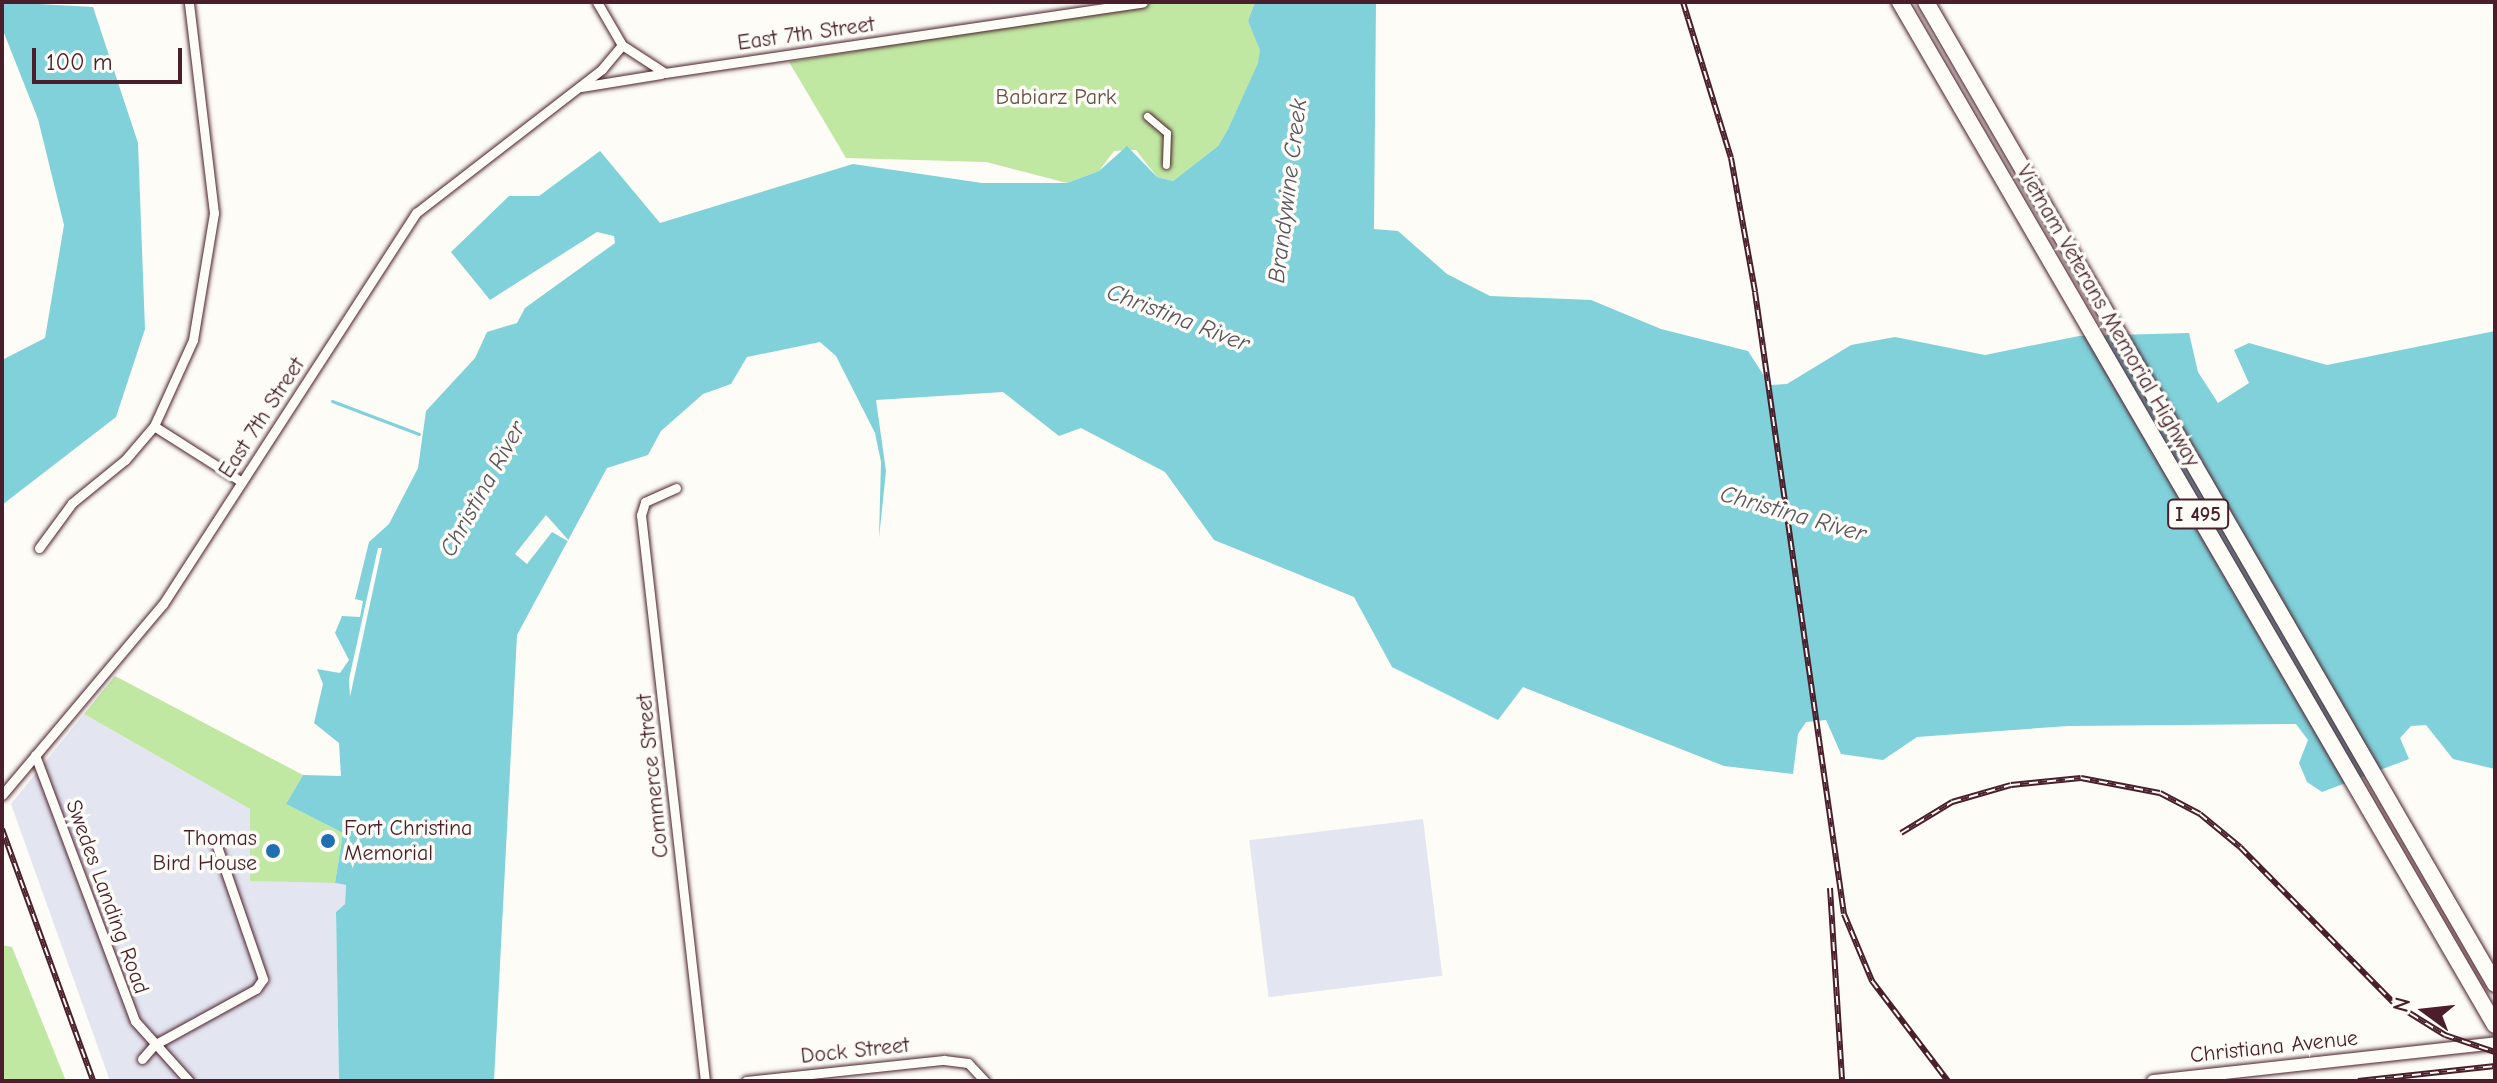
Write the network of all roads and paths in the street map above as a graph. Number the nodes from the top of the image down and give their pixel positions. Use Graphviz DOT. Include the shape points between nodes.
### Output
graph roads {
  1 [pos="189,2"];
  2 [pos="597,2"];
  3 [pos="1143,2"];
  4 [pos="1900,2"];
  5 [pos="1926,2"];
  6 [pos="622,45"];
  7 [pos="665,73"];
  8 [pos="578,87"];
  9 [pos="1147,116"];
  10 [pos="1166,165"];
  11 [pos="154,426"];
  12 [pos="242,482"];
  13 [pos="676,488"];
  14 [pos="39,548"];
  15 [pos="35,755"];
  16 [pos="2,795"];
  17 [pos="217,846"];
  18 [pos="2495,984"];
  19 [pos="2495,1025"];
  20 [pos="2495,1043"];
  21 [pos="154,1045"];
  22 [pos="142,1059"];
  23 [pos="189,1081"];
  24 [pos="705,1081"];
  25 [pos="746,1081"];
  26 [pos="985,1081"];
  27 [pos="2153,1081"];
  1 -- 11 [label="street" via="214,213 193,340"];
  2 -- 6 [label="street"];
  3 -- 7 [label="street, East 7th Street"];
  4 -- 19 [label="highway, Vietnam Veterans Memorial Highway / I 495"];
  5 -- 18 [label="highway, Vietnam Veterans Memorial Highway / I 495"];
  6 -- 7 [label="street"];
  6 -- 8 [label="street, East 7th Street"];
  7 -- 8 [label="street, East 7th Street"];
  8 -- 12 [label="street, East 7th Street" via="416,213"];
  9 -- 10 [label="street" via="1167,133"];
  11 -- 12 [label="street"];
  11 -- 14 [label="street" via="125,460 72,503"];
  12 -- 15 [label="street, East 7th Street" via="163,604"];
  13 -- 24 [label="street, Commerce Street" via="645,502 641,515"];
  15 -- 16 [label="street, East 7th Street"];
  15 -- 21 [label="street, Swedes Landing Road" via="126,1001"];
  17 -- 21 [label="street" via="263,979 256,989"];
  20 -- 27 [label="main road, Christiana Avenue"];
  21 -- 22 [label="street"];
  21 -- 23 [label="street, Swedes Landing Road"];
  25 -- 26 [label="street, Dock Street" via="944,1060 968,1063"];
}
